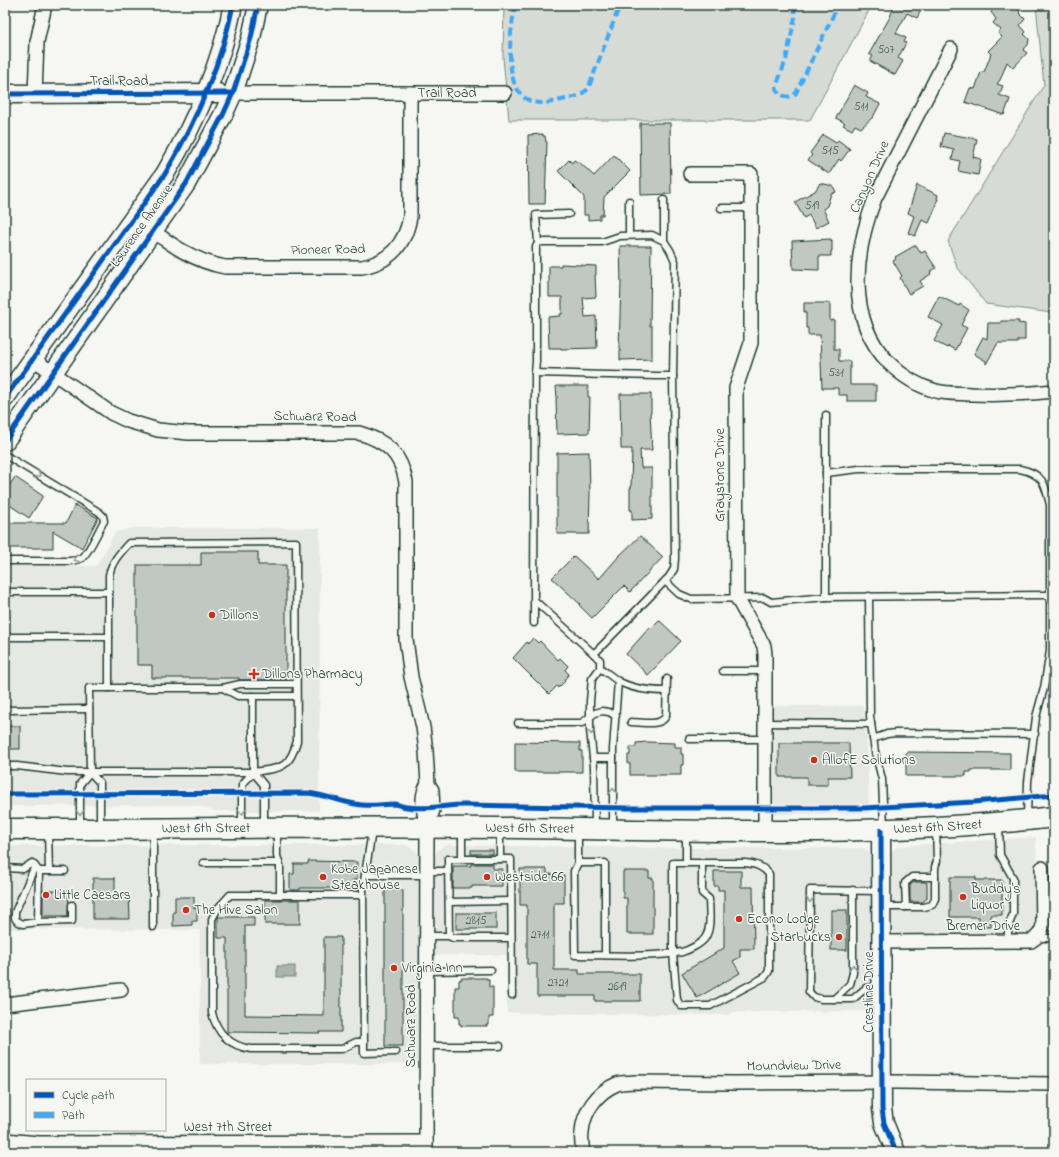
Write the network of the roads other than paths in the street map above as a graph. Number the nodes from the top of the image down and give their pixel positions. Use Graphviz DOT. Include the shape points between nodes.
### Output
graph roads {
  1 [pos="45,5"];
  2 [pos="233,5"];
  3 [pos="258,5"];
  4 [pos="950,49"];
  5 [pos="207,93"];
  6 [pos="232,93"];
  7 [pos="410,93"];
  8 [pos="505,93"];
  9 [pos="5,94"];
  10 [pos="35,94"];
  11 [pos="210,140"];
  12 [pos="690,174"];
  13 [pos="664,200"];
  14 [pos="629,201"];
  15 [pos="721,208"];
  16 [pos="751,208"];
  17 [pos="569,214"];
  18 [pos="134,217"];
  19 [pos="153,231"];
  20 [pos="629,235"];
  21 [pos="664,241"];
  22 [pos="538,243"];
  23 [pos="33,359"];
  24 [pos="53,373"];
  25 [pos="535,373"];
  26 [pos="673,376"];
  27 [pos="1054,391"];
  28 [pos="5,398"];
  29 [pos="826,415"];
  30 [pos="5,441"];
  31 [pos="5,455"];
  32 [pos="826,473"];
  33 [pos="5,561"];
  34 [pos="665,581"];
  35 [pos="5,592"];
  36 [pos="109,592"];
  37 [pos="1050,595"];
  38 [pos="869,596"];
  39 [pos="826,597"];
  40 [pos="737,598"];
  41 [pos="534,600"];
  42 [pos="534,622"];
  43 [pos="5,637"];
  44 [pos="109,637"];
  45 [pos="594,654"];
  46 [pos="600,668"];
  47 [pos="723,671"];
  48 [pos="765,671"];
  49 [pos="667,679"];
  50 [pos="618,682"];
  51 [pos="296,684"];
  52 [pos="109,688"];
  53 [pos="223,688"];
  54 [pos="667,691"];
  55 [pos="253,696"];
  56 [pos="296,696"];
  57 [pos="90,709"];
  58 [pos="5,710"];
  59 [pos="616,716"];
  60 [pos="590,717"];
  61 [pos="631,722"];
  62 [pos="518,723"];
  63 [pos="765,723"];
  64 [pos="871,724"];
  65 [pos="1035,734"];
  66 [pos="689,739"];
  67 [pos="765,739"];
  68 [pos="874,739"];
  69 [pos="593,758"];
  70 [pos="613,758"];
  71 [pos="5,766"];
  72 [pos="90,772"];
  73 [pos="253,772"];
  74 [pos="1054,818"];
  75 [pos="1027,820"];
  76 [pos="999,823"];
  77 [pos="153,828"];
  78 [pos="242,828"];
  79 [pos="270,828"];
  80 [pos="372,828"];
  81 [pos="428,828"];
  82 [pos="462,828"];
  83 [pos="500,828"];
  84 [pos="936,828"];
  85 [pos="5,829"];
  86 [pos="48,829"];
  87 [pos="80,829"];
  88 [pos="100,829"];
  89 [pos="595,829"];
  90 [pos="882,830"];
  91 [pos="686,831"];
  92 [pos="765,831"];
  93 [pos="462,859"];
  94 [pos="500,859"];
  95 [pos="202,863"];
  96 [pos="279,863"];
  97 [pos="578,863"];
  98 [pos="686,863"];
  99 [pos="702,863"];
  100 [pos="5,868"];
  101 [pos="1042,868"];
  102 [pos="37,869"];
  103 [pos="49,871"];
  104 [pos="64,871"];
  105 [pos="448,871"];
  106 [pos="427,873"];
  107 [pos="365,875"];
  108 [pos="935,877"];
  109 [pos="853,890"];
  110 [pos="280,894"];
  111 [pos="363,894"];
  112 [pos="881,899"];
  113 [pos="511,901"];
  114 [pos="448,902"];
  115 [pos="72,905"];
  116 [pos="906,907"];
  117 [pos="38,922"];
  118 [pos="154,926"];
  119 [pos="427,936"];
  120 [pos="449,936"];
  121 [pos="511,938"];
  122 [pos="1037,938"];
  123 [pos="1054,938"];
  124 [pos="881,942"];
  125 [pos="1008,942"];
  126 [pos="673,953"];
  127 [pos="605,955"];
  128 [pos="492,970"];
  129 [pos="427,971"];
  130 [pos="881,987"];
  131 [pos="121,990"];
  132 [pos="512,995"];
  133 [pos="834,999"];
  134 [pos="5,1004"];
  135 [pos="364,1042"];
  136 [pos="427,1046"];
  137 [pos="500,1046"];
  138 [pos="396,1052"];
  139 [pos="881,1082"];
  140 [pos="1054,1084"];
  141 [pos="5,1140"];
  142 [pos="261,1147"];
  143 [pos="426,1147"];
  144 [pos="583,1152"];
  145 [pos="896,1152"];
  1 -- 10 [label="street" via="37,42"];
  2 -- 5 [label="street, Lawrence Avenue" via="222,51"];
  3 -- 6 [label="street, Lawrence Avenue" via="249,44"];
  4 -- 27 [label="street, Canyon Drive" via="868,215 858,262 860,313 872,342 882,357 904,376 925,387 964,394 1030,394"];
  5 -- 6 [label="street, Trail Road"];
  5 -- 10 [label="street, Trail Road"];
  5 -- 11 [label="street"];
  5 -- 18 [label="street, Lawrence Avenue" via="165,174"];
  6 -- 7 [label="street, Trail Road"];
  6 -- 11 [label="street, Lawrence Avenue"];
  7 -- 8 [label="street, Trail Road"];
  7 -- 19 [label="street, Pioneer Road" via="410,217 408,229 401,243 385,259 362,267 225,267 196,259"];
  9 -- 10 [label="street, Trail Road"];
  11 -- 19 [label="street, Lawrence Avenue" via="186,184"];
  12 -- 16 [label="street, Graystone Drive" via="751,174"];
  13 -- 21 [label="lane"];
  14 -- 20 [label="lane"];
  15 -- 16 [label="lane"];
  16 -- 40 [label="street, Graystone Drive" via="751,343 736,388"];
  17 -- 22 [label="lane" via="536,214"];
  18 -- 19 [label="street, Pioneer Road"];
  18 -- 23 [label="street, Lawrence Avenue"];
  19 -- 24 [label="street, Lawrence Avenue"];
  20 -- 21 [label="lane" via="652,235"];
  20 -- 22 [label="lane" via="602,242"];
  21 -- 26 [label="lane" via="675,261"];
  22 -- 25 [label="lane"];
  23 -- 24 [label="street, Schwarz Road"];
  23 -- 28 [label="street, Lawrence Avenue"];
  24 -- 30 [label="street, Lawrence Avenue"];
  24 -- 81 [label="street, Schwarz Road" via="110,413 158,430 188,433 359,433 384,443 392,450 404,469 406,482 406,639 426,751 428,784 423,790 423,810"];
  25 -- 26 [label="lane"];
  25 -- 41 [label="lane"];
  26 -- 34 [label="lane" via="675,558 674,570"];
  29 -- 32 [label="lane"];
  31 -- 33 [label="lane, one-way" via="99,512 104,521 87,552 78,560"];
  32 -- 37 [label="lane" via="859,469 1031,471 1044,482 1050,505"];
  32 -- 39 [label="lane"];
  34 -- 40 [label="lane" via="679,594 691,599"];
  34 -- 45 [label="lane"];
  35 -- 36 [label="lane"];
  36 -- 44 [label="lane"];
  36 -- 51 [label="lane" via="111,566 129,543 296,542"];
  37 -- 38 [label="lane"];
  37 -- 65 [label="lane" via="1050,651 1036,717"];
  38 -- 39 [label="lane"];
  38 -- 64 [label="lane"];
  39 -- 40 [label="lane" via="771,602 764,598"];
  40 -- 48 [label="street, Graystone Drive" via="764,646"];
  41 -- 42 [label="lane"];
  41 -- 45 [label="lane"];
  43 -- 44 [label="lane"];
  44 -- 52 [label="lane"];
  45 -- 46 [label="lane" via="600,660"];
  46 -- 50 [label="lane"];
  46 -- 60 [label="lane" via="592,679"];
  47 -- 48 [label="lane"];
  48 -- 63 [label="street, Graystone Drive"];
  49 -- 54 [label="lane"];
  50 -- 54 [label="lane" via="646,690"];
  50 -- 59 [label="lane"];
  51 -- 53 [label="lane" via="240,684"];
  51 -- 56 [label="lane"];
  52 -- 53 [label="lane"];
  52 -- 57 [label="lane" via="89,688"];
  53 -- 55 [label="lane" via="238,696"];
  54 -- 61 [label="lane" via="664,721"];
  55 -- 56 [label="lane"];
  55 -- 73 [label="lane"];
  56 -- 73 [label="lane" via="297,741 289,760 283,766"];
  57 -- 58 [label="lane"];
  57 -- 72 [label="lane"];
  59 -- 60 [label="lane" via="602,710"];
  59 -- 70 [label="lane"];
  60 -- 62 [label="lane" via="582,723"];
  60 -- 69 [label="lane, one-way"];
  63 -- 64 [label="lane"];
  63 -- 67 [label="street, Graystone Drive"];
  64 -- 68 [label="lane"];
  65 -- 68 [label="lane" via="896,733"];
  65 -- 75 [label="lane" via="1028,782"];
  66 -- 67 [label="lane"];
  67 -- 92 [label="street, Graystone Drive"];
  68 -- 90 [label="lane" via="882,779"];
  69 -- 70 [label="lane"];
  69 -- 89 [label="lane"];
  89 -- 70 [label="lane, one-way"];
  71 -- 72 [label="lane"];
  72 -- 73 [label="lane"];
  72 -- 87 [label="lane, one-way" via="80,784"];
  72 -- 88 [label="lane" via="100,783"];
  73 -- 78 [label="lane, one-way" via="242,785"];
  73 -- 79 [label="lane" via="264,785"];
  74 -- 75 [label="main road, West 6th Street"];
  75 -- 76 [label="main road, West 6th Street"];
  76 -- 84 [label="main road, West 6th Street"];
  76 -- 125 [label="lane" via="1000,855 1012,878 1013,914 1008,927"];
  77 -- 78 [label="main road, West 6th Street"];
  77 -- 88 [label="main road, West 6th Street"];
  77 -- 118 [label="lane"];
  78 -- 79 [label="main road, West 6th Street"];
  79 -- 80 [label="main road, West 6th Street"];
  79 -- 96 [label="lane"];
  80 -- 81 [label="main road, West 6th Street"];
  80 -- 107 [label="lane"];
  81 -- 82 [label="main road, West 6th Street"];
  81 -- 106 [label="street, Schwarz Road"];
  82 -- 83 [label="main road, West 6th Street"];
  82 -- 93 [label="lane"];
  83 -- 89 [label="main road, West 6th Street"];
  83 -- 94 [label="lane"];
  84 -- 90 [label="main road, West 6th Street"];
  84 -- 108 [label="lane"];
  85 -- 86 [label="main road, West 6th Street"];
  86 -- 87 [label="main road, West 6th Street"];
  86 -- 103 [label="lane"];
  87 -- 88 [label="main road, West 6th Street"];
  89 -- 91 [label="main road, West 6th Street"];
  89 -- 97 [label="lane"];
  90 -- 92 [label="main road, West 6th Street"];
  90 -- 112 [label="street, Crestline Drive"];
  91 -- 92 [label="main road, West 6th Street"];
  91 -- 98 [label="lane"];
  93 -- 94 [label="lane"];
  93 -- 105 [label="lane" via="448,859"];
  94 -- 113 [label="lane" via="511,859"];
  95 -- 96 [label="lane"];
  96 -- 110 [label="lane"];
  97 -- 127 [label="lane" via="605,863"];
  97 -- 127 [label="lane" via="574,871 575,955"];
  98 -- 99 [label="lane"];
  98 -- 126 [label="lane" via="673,863"];
  99 -- 126 [label="lane" via="702,893 709,899 709,929 706,938 698,944 684,952"];
  99 -- 126 [label="lane" via="754,864 763,867 769,874 769,971 765,977 710,1006 681,1006 677,1000"];
  100 -- 102 [label="lane" via="23,869 32,862"];
  101 -- 122 [label="street, Bremer Drive" via="1043,926"];
  102 -- 103 [label="lane"];
  102 -- 117 [label="lane"];
  102 -- 117 [label="lane" via="15,918 23,924"];
  103 -- 104 [label="lane"];
  105 -- 106 [label="lane"];
  105 -- 114 [label="lane"];
  106 -- 107 [label="lane"];
  106 -- 119 [label="street, Schwarz Road"];
  107 -- 111 [label="lane"];
  108 -- 116 [label="lane" via="935,899 932,905"];
  108 -- 116 [label="lane" via="912,877 905,883"];
  109 -- 112 [label="lane"];
  133 -- 109 [label="lane, one-way" via="850,984 853,973"];
  109 -- 133 [label="lane, one-way" via="810,890 809,992 821,999"];
  110 -- 111 [label="lane"];
  110 -- 135 [label="lane" via="230,895 212,919 214,1022 221,1033 241,1048 342,1049 356,1042"];
  111 -- 135 [label="lane"];
  112 -- 116 [label="lane"];
  112 -- 124 [label="street, Crestline Drive"];
  113 -- 114 [label="lane"];
  113 -- 121 [label="lane"];
  114 -- 120 [label="lane"];
  115 -- 117 [label="lane" via="72,922"];
  119 -- 120 [label="lane"];
  119 -- 129 [label="street, Schwarz Road"];
  120 -- 121 [label="lane"];
  121 -- 132 [label="lane"];
  122 -- 123 [label="lane"];
  122 -- 125 [label="street, Bremer Drive" via="1025,942"];
  124 -- 125 [label="street, Bremer Drive"];
  124 -- 130 [label="street, Crestline Drive"];
  126 -- 127 [label="lane"];
  128 -- 129 [label="lane"];
  129 -- 136 [label="street, Schwarz Road"];
  130 -- 133 [label="lane" via="866,988 853,999"];
  130 -- 139 [label="street, Crestline Drive"];
  131 -- 134 [label="street"];
  135 -- 138 [label="lane" via="364,1053"];
  136 -- 137 [label="lane"];
  136 -- 143 [label="street, Schwarz Road"];
  139 -- 140 [label="street, Moundview Drive"];
  139 -- 144 [label="street, Moundview Drive" via="618,1084 604,1090 587,1110 582,1133"];
  139 -- 145 [label="street, Crestline Drive" via="884,1123"];
  141 -- 142 [label="street, West 7th Street" via="39,1143"];
  142 -- 143 [label="street, West 7th Street"];
}
